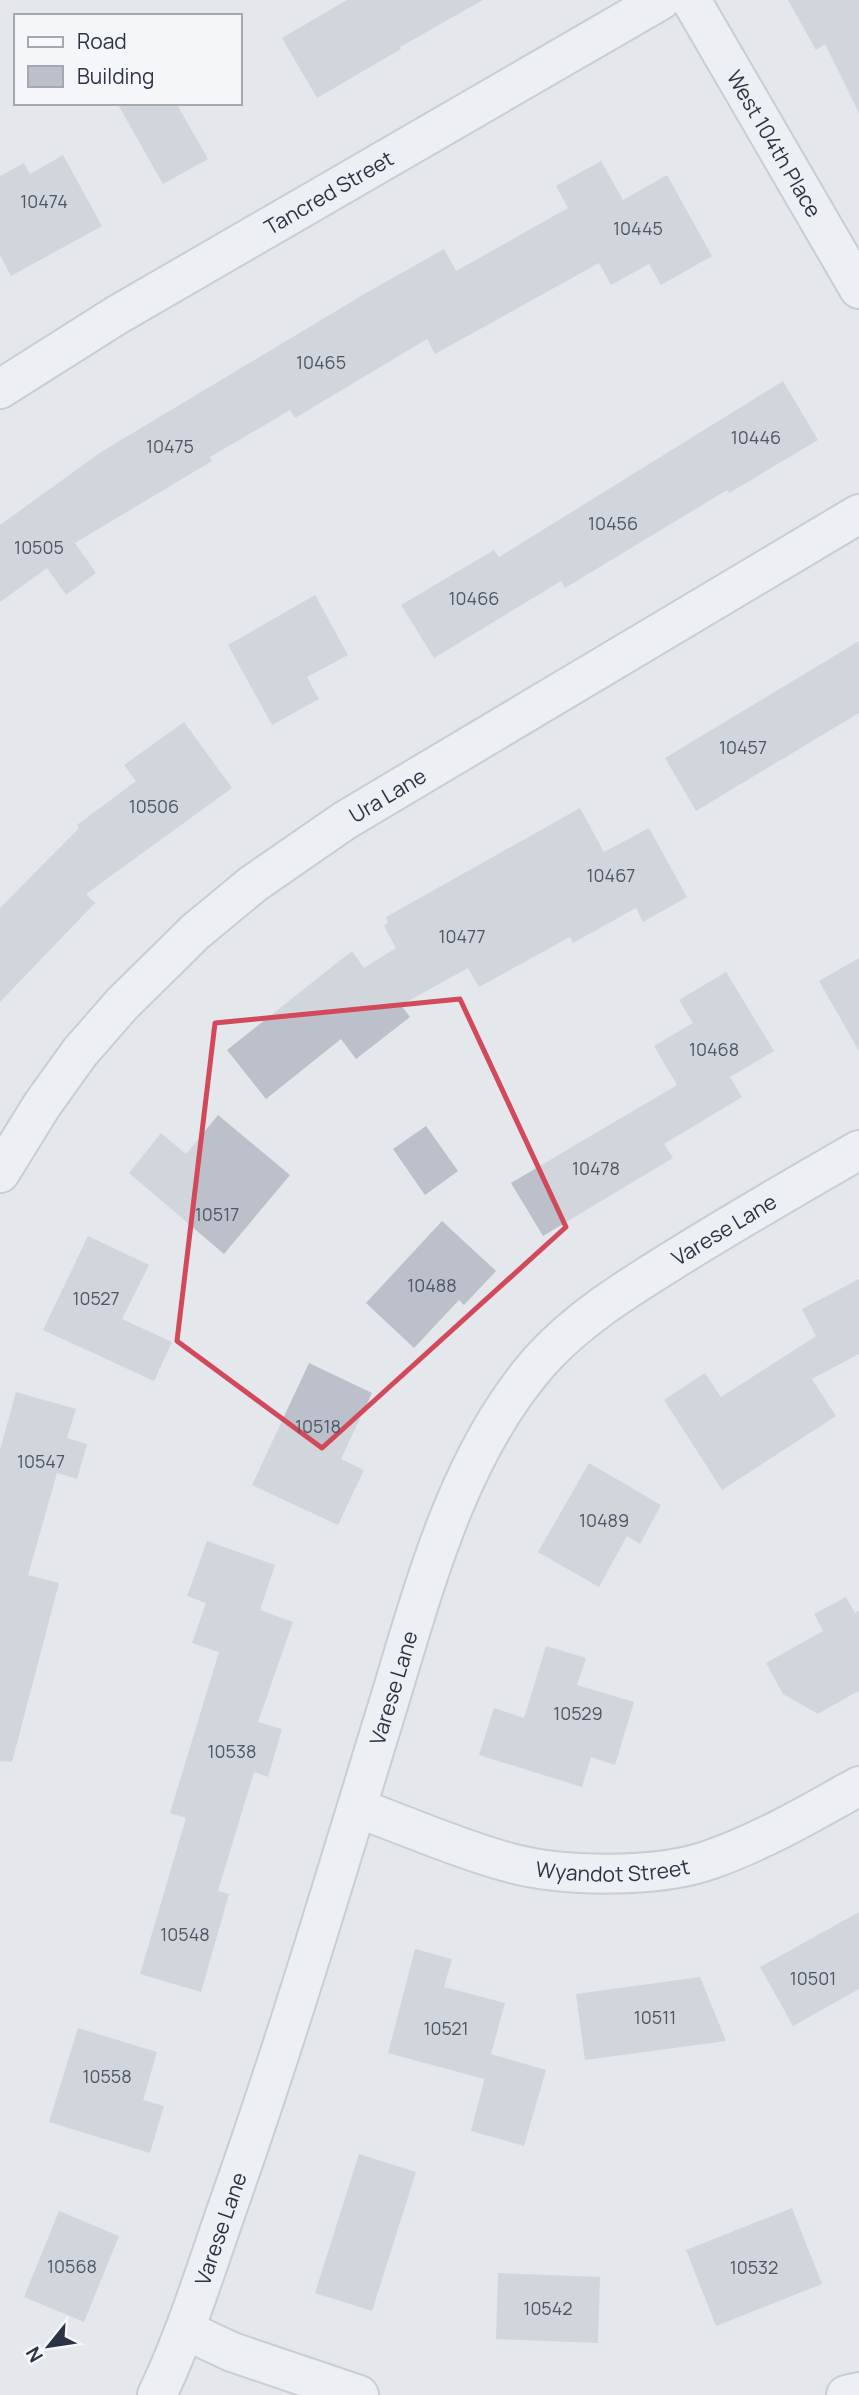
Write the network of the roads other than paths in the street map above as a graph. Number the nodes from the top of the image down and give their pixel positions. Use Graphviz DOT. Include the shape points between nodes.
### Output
graph roads {
  1 [pos="661,0"];
  2 [pos="691,0"];
  3 [pos="859,289"];
  4 [pos="0,389"];
  5 [pos="859,514"];
  6 [pos="859,1150"];
  7 [pos="0,1173"];
  8 [pos="859,1786"];
  9 [pos="356,1808"];
  10 [pos="185,2330"];
  11 [pos="859,2392"];
  12 [pos="157,2395"];
  13 [pos="359,2395"];
  14 [pos="846,2395"];
  1 -- 4 [label="street, Tancred Street" via="117,315"];
  2 -- 3 [label="street, West 104th Place"];
  5 -- 7 [label="street, Ura Lane" via="344,821 253,884 195,932 114,1013 42,1105"];
  6 -- 9 [label="street, Varese Lane" via="621,1292 543,1358 515,1392 490,1432 443,1531"];
  8 -- 9 [label="street, Wyandot Street" via="792,1824 710,1860 672,1869 601,1874 504,1862"];
  9 -- 10 [label="street, Varese Lane" via="263,2109"];
  10 -- 12 [label="street, Varese Lane"];
  10 -- 13 [label="street" via="232,2352"];
  11 -- 14 [label="street"];
}
